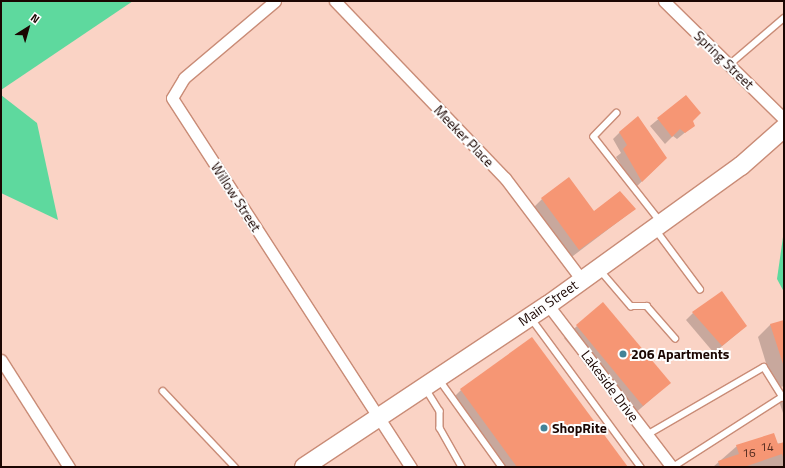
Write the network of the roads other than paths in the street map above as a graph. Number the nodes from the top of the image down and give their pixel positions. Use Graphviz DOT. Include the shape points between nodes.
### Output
graph roads {
  1 [pos="275,1"];
  2 [pos="335,1"];
  3 [pos="664,1"];
  4 [pos="784,18"];
  5 [pos="729,65"];
  6 [pos="617,113"];
  7 [pos="784,119"];
  8 [pos="784,128"];
  9 [pos="658,225"];
  10 [pos="598,268"];
  11 [pos="582,280"];
  12 [pos="700,289"];
  13 [pos="548,305"];
  14 [pos="530,316"];
  15 [pos="675,338"];
  16 [pos="1,360"];
  17 [pos="431,381"];
  18 [pos="163,391"];
  19 [pos="379,415"];
  20 [pos="647,435"];
  21 [pos="69,467"];
  22 [pos="234,467"];
  23 [pos="304,467"];
  24 [pos="411,467"];
  25 [pos="462,467"];
  26 [pos="502,467"];
  27 [pos="641,467"];
  28 [pos="673,467"];
  1 -- 19 [label="street, Willow Street" via="184,78 172,98"];
  2 -- 11 [label="street, Meeker Place" via="505,178"];
  3 -- 5 [label="street, Spring Street"];
  4 -- 5 [label="lane"];
  5 -- 7 [label="street, Spring Street"];
  6 -- 9 [label="lane" via="594,137"];
  8 -- 9 [label="main road, Main Street" via="740,166"];
  9 -- 10 [label="main road, Main Street"];
  9 -- 12 [label="lane"];
  10 -- 11 [label="main road, Main Street"];
  10 -- 15 [label="lane" via="631,306 647,306"];
  11 -- 13 [label="main road, Main Street"];
  13 -- 14 [label="main road, Main Street"];
  13 -- 20 [label="street, Lakeside Drive"];
  14 -- 17 [label="main road, Main Street"];
  14 -- 27 [label="lane"];
  16 -- 21 [label="street"];
  17 -- 19 [label="main road, Main Street"];
  17 -- 25 [label="lane" via="440,411 440,428"];
  17 -- 26 [label="lane"];
  18 -- 22 [label="lane"];
  19 -- 23 [label="main road, Main Street"];
  19 -- 24 [label="street"];
  20 -- 28 [label="street, Lakeside Drive"];
  20 -- 28 [label="lane" via="764,367 783,397"];
}
